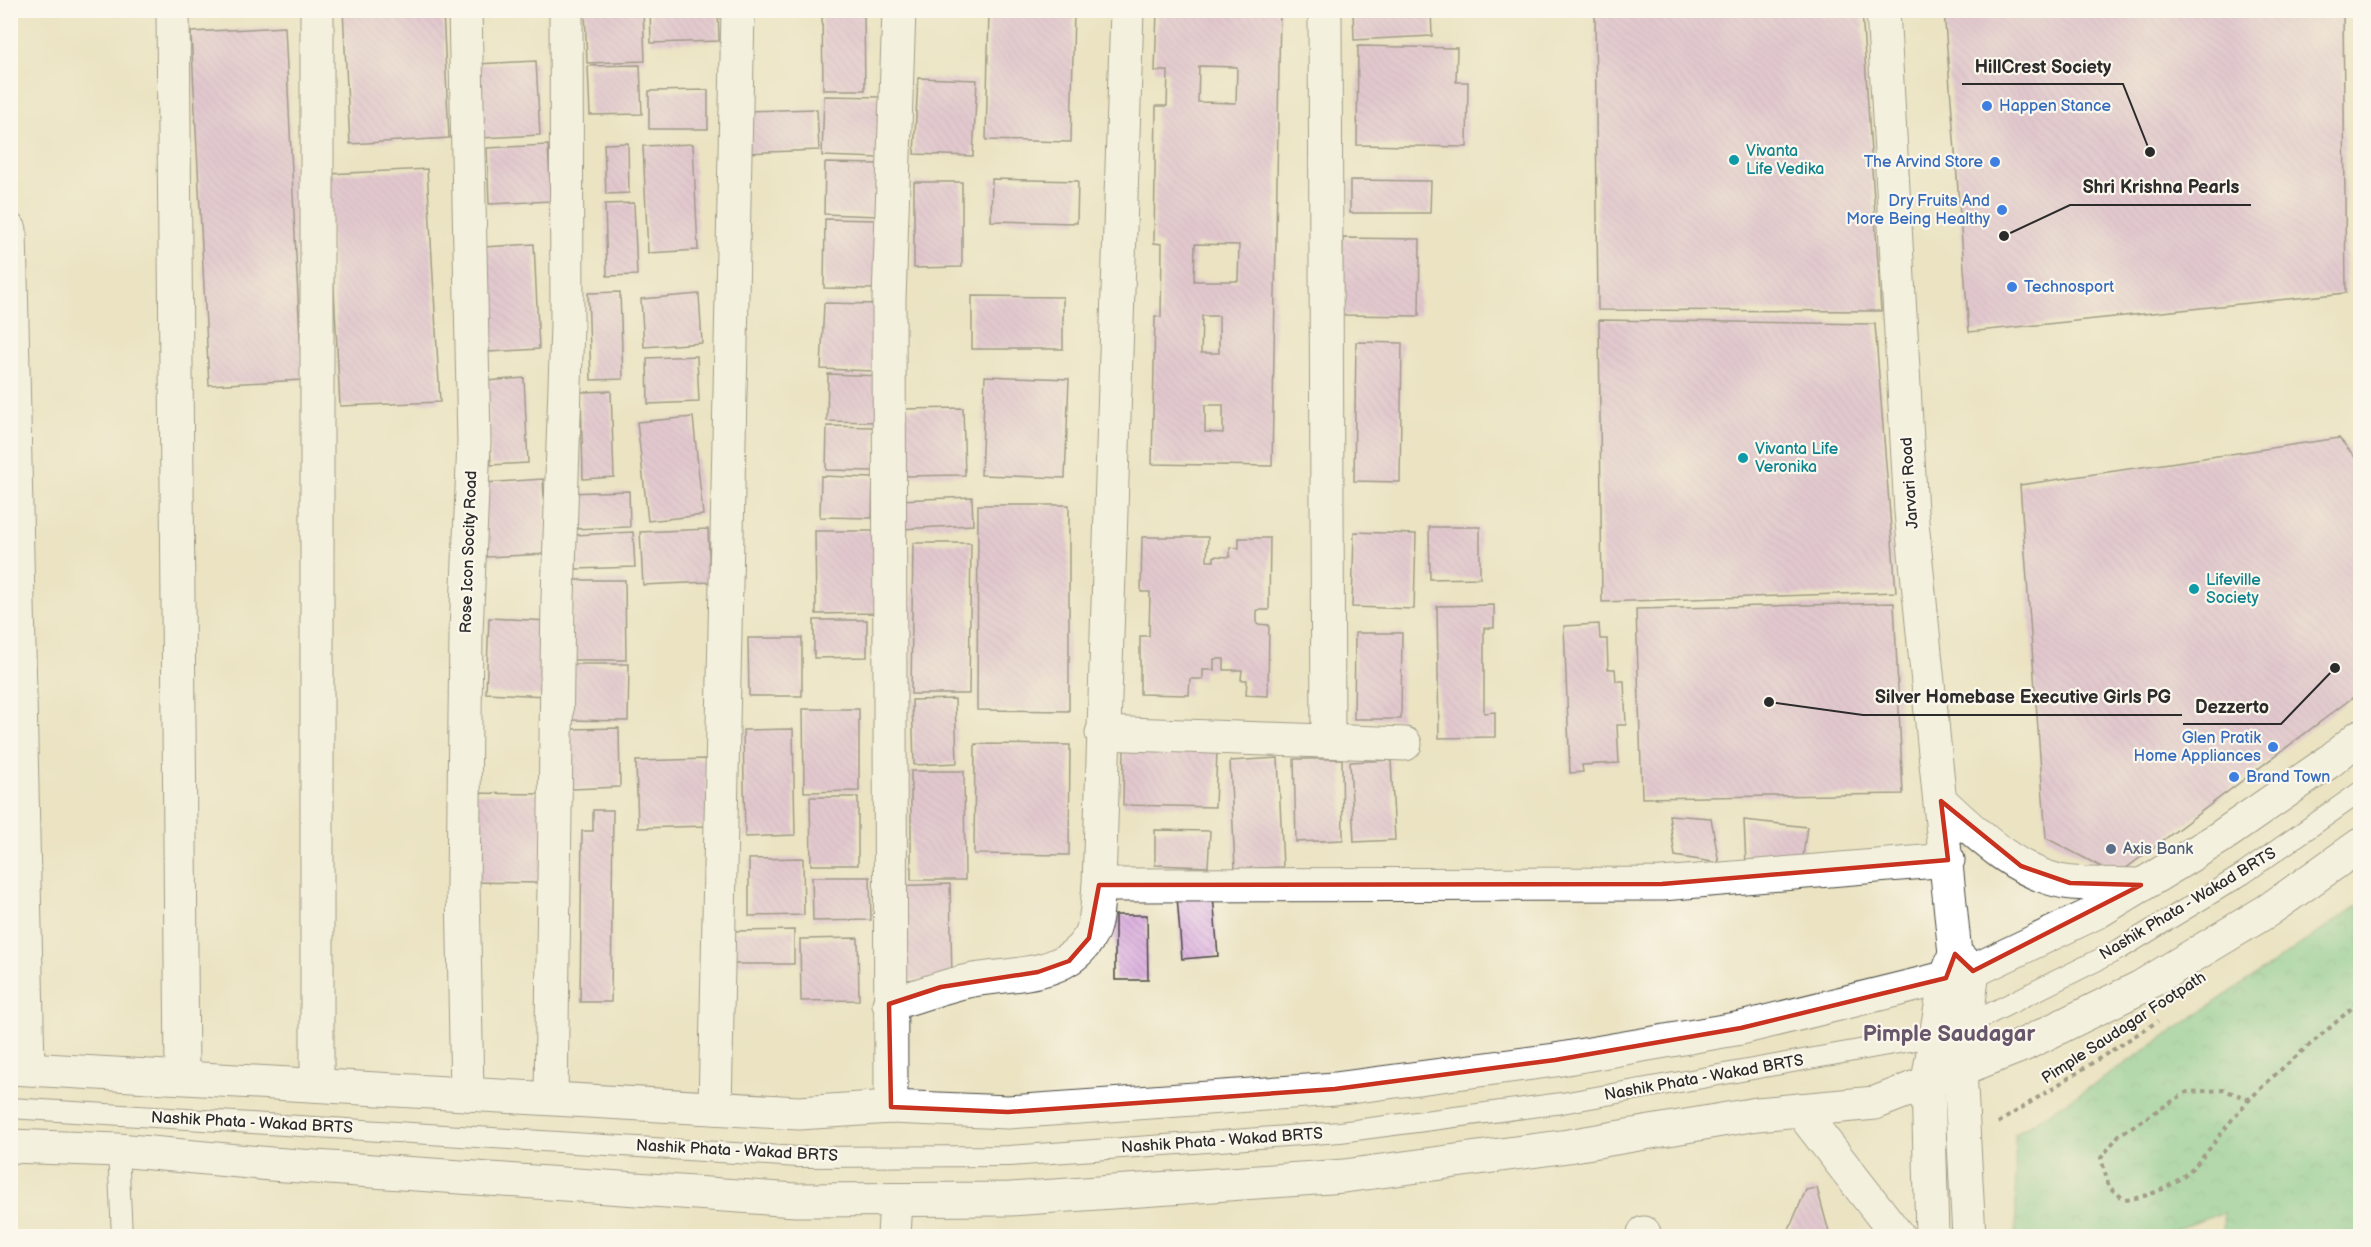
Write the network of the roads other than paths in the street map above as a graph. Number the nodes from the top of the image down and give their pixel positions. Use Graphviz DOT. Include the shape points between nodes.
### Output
graph roads {
  1 [pos="173,10"];
  2 [pos="317,10"];
  3 [pos="465,10"];
  4 [pos="566,10"];
  5 [pos="738,10"];
  6 [pos="899,10"];
  7 [pos="1127,10"];
  8 [pos="1883,10"];
  9 [pos="1325,18"];
  10 [pos="10,230"];
  11 [pos="1102,734"];
  12 [pos="2361,736"];
  13 [pos="1328,741"];
  14 [pos="1405,744"];
  15 [pos="2361,792"];
  16 [pos="1941,801"];
  17 [pos="2361,846"];
  18 [pos="1948,860"];
  19 [pos="1099,885"];
  20 [pos="2141,885"];
  21 [pos="1958,968"];
  22 [pos="889,1004"];
  23 [pos="1952,1031"];
  24 [pos="19,1068"];
  25 [pos="1960,1070"];
  26 [pos="182,1076"];
  27 [pos="1928,1080"];
  28 [pos="317,1084"];
  29 [pos="467,1094"];
  30 [pos="550,1098"];
  31 [pos="891,1107"];
  32 [pos="10,1108"];
  33 [pos="715,1108"];
  34 [pos="1800,1110"];
  35 [pos="10,1146"];
  36 [pos="118,1150"];
  37 [pos="896,1200"];
  38 [pos="122,1236"];
  39 [pos="894,1236"];
  40 [pos="1898,1236"];
  41 [pos="1932,1236"];
  42 [pos="1969,1236"];
  1 -- 26 [label="street"];
  2 -- 28 [label="street"];
  3 -- 29 [label="street, Rose Icon Socity Road" via="474,442 466,633 463,887"];
  4 -- 30 [label="street" via="567,325"];
  5 -- 33 [label="street"];
  6 -- 22 [label="street" via="889,300"];
  7 -- 11 [label="street"];
  8 -- 16 [label="street, Jarvari Road" via="1911,512"];
  9 -- 13 [label="street"];
  10 -- 24 [label="street"];
  11 -- 13 [label="street"];
  11 -- 19 [label="street"];
  12 -- 20 [label="street" via="2219,838"];
  13 -- 14 [label="street"];
  15 -- 23 [label="lane, Nashik Phata - Wakad BRTS" via="2243,874 2120,949"];
  16 -- 18 [label="street, Jarvari Road"];
  16 -- 20 [label="street" via="1976,834 2021,866 2070,883"];
  17 -- 25 [label="street" via="2266,911 2141,987 2023,1045"];
  18 -- 19 [label="street" via="1662,884"];
  18 -- 21 [label="street, Jarvari Road"];
  19 -- 22 [label="street" via="1089,938 1069,961 1038,972 941,987"];
  20 -- 21 [label="street" via="2099,911"];
  21 -- 23 [label="street, Jarvari Road"];
  21 -- 31 [label="street" via="1741,1028 1555,1060 1335,1089 1008,1112"];
  22 -- 31 [label="street"];
  23 -- 25 [label="street, Jarvari Road"];
  23 -- 27 [label="street, Jarvari Road"];
  23 -- 32 [label="lane, Nashik Phata - Wakad BRTS" via="1562,1103 1340,1132 1010,1156 798,1157"];
  24 -- 26 [label="street"];
  25 -- 27 [label="street"];
  25 -- 42 [label="street, Jarvari Road"];
  26 -- 28 [label="street"];
  27 -- 34 [label="street" via="1875,1103"];
  27 -- 41 [label="street, Jarvari Road"];
  28 -- 29 [label="street"];
  29 -- 30 [label="street"];
  30 -- 33 [label="street"];
  31 -- 33 [label="street" via="799,1113"];
  34 -- 37 [label="street" via="1344,1176 1011,1199"];
  34 -- 40 [label="street"];
  35 -- 36 [label="street"];
  36 -- 37 [label="street" via="761,1198"];
  36 -- 38 [label="lane"];
  37 -- 39 [label="street"];
}
